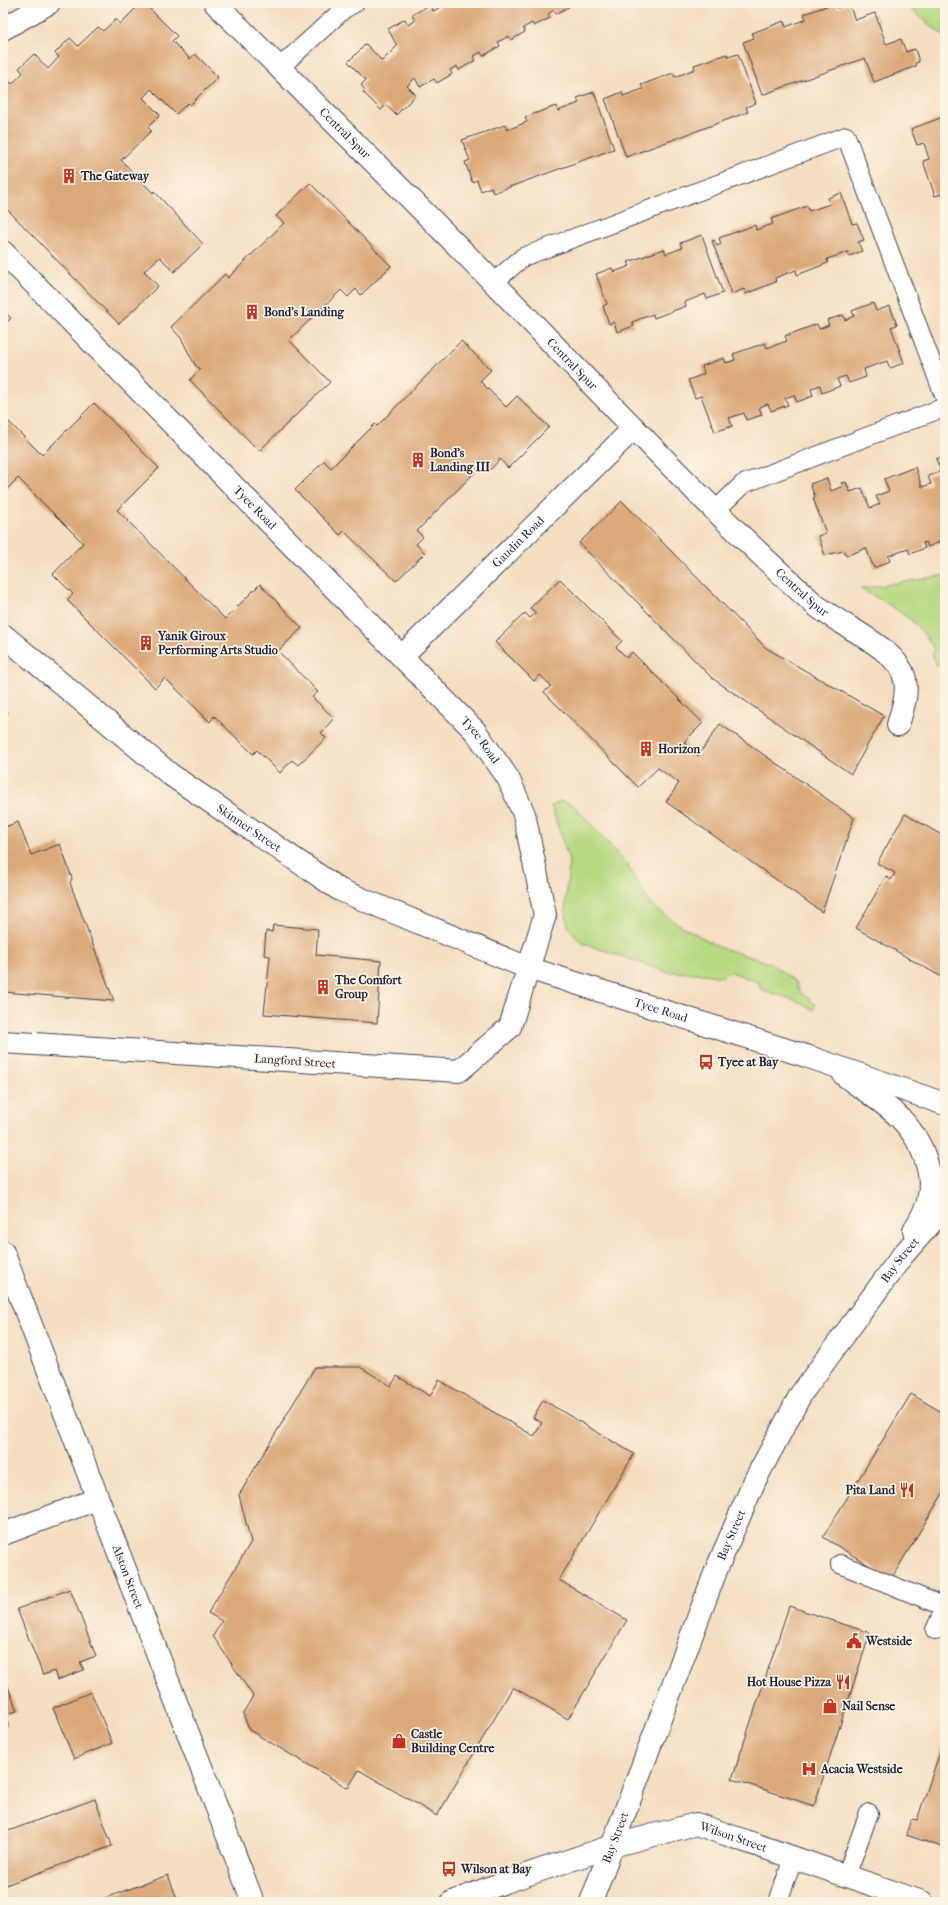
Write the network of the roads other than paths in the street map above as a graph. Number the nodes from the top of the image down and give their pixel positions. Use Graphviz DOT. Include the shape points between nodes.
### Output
graph roads {
  1 [pos="49,3"];
  2 [pos="215,3"];
  3 [pos="355,3"];
  4 [pos="3,28"];
  5 [pos="279,68"];
  6 [pos="3,252"];
  7 [pos="493,283"];
  8 [pos="945,398"];
  9 [pos="945,407"];
  10 [pos="634,428"];
  11 [pos="716,510"];
  12 [pos="3,635"];
  13 [pos="402,656"];
  14 [pos="898,725"];
  15 [pos="528,968"];
  16 [pos="3,1042"];
  17 [pos="829,1064"];
  18 [pos="945,1104"];
  19 [pos="945,1208"];
  20 [pos="3,1252"];
  21 [pos="902,1256"];
  22 [pos="97,1499"];
  23 [pos="3,1534"];
  24 [pos="840,1564"];
  25 [pos="945,1608"];
  26 [pos="935,1630"];
  27 [pos="869,1813"];
  28 [pos="612,1846"];
  29 [pos="793,1858"];
  30 [pos="846,1876"];
  31 [pos="253,1902"];
  32 [pos="452,1902"];
  33 [pos="591,1902"];
  34 [pos="778,1902"];
  35 [pos="922,1902"];
  1 -- 4 [label="street"];
  2 -- 5 [label="street, Central Spur"];
  3 -- 5 [label="lane" via="344,9"];
  5 -- 7 [label="street, Central Spur"];
  6 -- 13 [label="street, Tyee Road"];
  7 -- 8 [label="lane" via="523,257 846,136"];
  7 -- 10 [label="street, Central Spur"];
  9 -- 11 [label="lane" via="743,484"];
  10 -- 11 [label="street, Central Spur"];
  10 -- 13 [label="street, Gaudin Road"];
  11 -- 14 [label="street, Central Spur" via="816,606 873,643 898,663 905,678 906,696"];
  12 -- 15 [label="street, Skinner Street" via="171,774 340,890"];
  13 -- 15 [label="street, Tyee Road" via="476,732 508,778 524,814 544,915"];
  15 -- 16 [label="street, Langford Street" via="510,1027 459,1071"];
  15 -- 17 [label="street, Tyee Road"];
  17 -- 18 [label="street, Tyee Road"];
  17 -- 21 [label="street" via="902,1120 917,1139 926,1162 931,1183 928,1202"];
  19 -- 21 [label="street, Bay Street"];
  20 -- 22 [label="street, Alston Street"];
  21 -- 28 [label="street, Bay Street" via="801,1394 755,1480 717,1568"];
  22 -- 23 [label="street"];
  22 -- 31 [label="street, Alston Street"];
  24 -- 25 [label="lane"];
  25 -- 26 [label="lane"];
  27 -- 30 [label="lane"];
  28 -- 29 [label="street, Wilson Street" via="696,1824"];
  28 -- 32 [label="street, Wilson Street"];
  28 -- 33 [label="street, Bay Street"];
  29 -- 30 [label="street, Wilson Street"];
  29 -- 34 [label="lane"];
  30 -- 35 [label="street, Wilson Street"];
}
